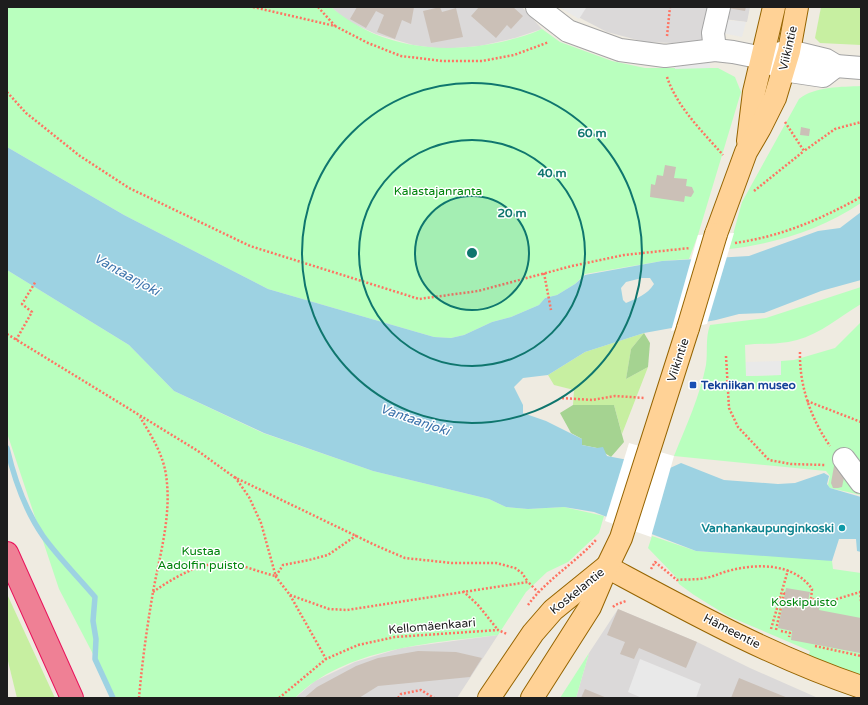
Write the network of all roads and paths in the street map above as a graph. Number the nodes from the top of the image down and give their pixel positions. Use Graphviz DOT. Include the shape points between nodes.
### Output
graph roads {
  1 [pos="254,7"];
  2 [pos="318,7"];
  3 [pos="537,7"];
  4 [pos="670,7"];
  5 [pos="719,7"];
  6 [pos="774,7"];
  7 [pos="797,7"];
  8 [pos="336,26"];
  9 [pos="568,31"];
  10 [pos="715,50"];
  11 [pos="665,56"];
  12 [pos="763,58"];
  13 [pos="786,61"];
  14 [pos="861,68"];
  15 [pos="7,92"];
  16 [pos="784,120"];
  17 [pos="861,122"];
  18 [pos="804,151"];
  19 [pos="746,152"];
  20 [pos="724,157"];
  21 [pos="752,192"];
  22 [pos="861,196"];
  23 [pos="723,239"];
  24 [pos="694,248"];
  25 [pos="544,274"];
  26 [pos="36,281"];
  27 [pos="551,310"];
  28 [pos="7,334"];
  29 [pos="16,340"];
  30 [pos="800,352"];
  31 [pos="726,356"];
  32 [pos="562,398"];
  33 [pos="645,398"];
  34 [pos="807,401"];
  35 [pos="140,417"];
  36 [pos="861,422"];
  37 [pos="844,459"];
  38 [pos="234,477"];
  39 [pos="861,482"];
  40 [pos="357,535"];
  41 [pos="598,537"];
  42 [pos="7,553"];
  43 [pos="655,562"];
  44 [pos="607,566"];
  45 [pos="788,570"];
  46 [pos="276,577"];
  47 [pos="528,582"];
  48 [pos="463,591"];
  49 [pos="860,591"];
  50 [pos="153,592"];
  51 [pos="782,592"];
  52 [pos="290,595"];
  53 [pos="629,600"];
  54 [pos="861,601"];
  55 [pos="610,611"];
  56 [pos="498,630"];
  57 [pos="507,634"];
  58 [pos="770,634"];
  59 [pos="789,641"];
  60 [pos="810,645"];
  61 [pos="861,656"];
  62 [pos="326,659"];
  63 [pos="861,687"];
  64 [pos="72,698"];
  65 [pos="139,698"];
  66 [pos="279,698"];
  67 [pos="398,698"];
  68 [pos="434,698"];
  69 [pos="490,698"];
  70 [pos="532,698"];
  1 -- 8 [label="path"];
  2 -- 8 [label="path"];
  3 -- 9 [label="street"];
  4 -- 11 [label="path"];
  5 -- 10 [label="street" via="713,33"];
  6 -- 12 [label="main road, Viikintie"];
  7 -- 13 [label="main road, Viikintie"];
  8 -- 9 [label="path" via="368,43 401,56 442,61 482,60 514,55 549,43"];
  9 -- 11 [label="street" via="620,50"];
  10 -- 11 [label="street"];
  10 -- 12 [label="street"];
  11 -- 20 [label="path" via="665,69 670,86 690,118"];
  12 -- 13 [label="street"];
  12 -- 19 [label="main road, Viikintie" via="754,92"];
  13 -- 14 [label="street" via="823,76 836,66"];
  13 -- 19 [label="main road, Viikintie" via="775,98"];
  15 -- 25 [label="path" via="26,113 80,156 129,188 250,246 419,299 478,291"];
  16 -- 18 [label="path"];
  17 -- 18 [label="path" via="835,129"];
  18 -- 21 [label="path"];
  19 -- 23 [label="main road, Viikintie"];
  22 -- 23 [label="path" via="797,228 758,239"];
  23 -- 44 [label="main road, Viikintie, bridge" via="688,328 621,538"];
  24 -- 25 [label="path" via="624,255"];
  25 -- 27 [label="path"];
  26 -- 29 [label="path" via="22,304 32,312"];
  28 -- 29 [label="path"];
  29 -- 35 [label="path"];
  30 -- 34 [label="path"];
  31 -- 37 [label="path" via="731,415 738,427 769,460 791,464 832,465"];
  32 -- 33 [label="path"];
  34 -- 36 [label="path"];
  34 -- 37 [label="path" via="822,434"];
  35 -- 38 [label="path" via="198,451"];
  35 -- 50 [label="path" via="155,442 166,476 164,539"];
  37 -- 39 [label="street"];
  38 -- 40 [label="path"];
  38 -- 46 [label="path" via="249,497 261,523"];
  40 -- 46 [label="path" via="328,555 283,565"];
  40 -- 47 [label="path" via="405,558 452,563 496,563 515,568"];
  41 -- 47 [label="path" via="584,553 538,592"];
  42 -- 64 [label="highway"];
  43 -- 45 [label="path" via="677,580 704,579 756,566"];
  44 -- 63 [label="main road, Hämeentie" via="752,642 830,677"];
  44 -- 69 [label="main road, Koskelantie" via="570,594 533,632"];
  44 -- 70 [label="main road, Koskelantie" via="590,608"];
  45 -- 49 [label="path" via="806,580 812,590 811,599 827,602"];
  45 -- 51 [label="path"];
  46 -- 50 [label="path" via="234,564 219,564 175,576"];
  46 -- 52 [label="path"];
  47 -- 48 [label="path"];
  48 -- 52 [label="path" via="347,610 329,609"];
  48 -- 56 [label="path"];
  49 -- 54 [label="path"];
  50 -- 65 [label="path"];
  51 -- 58 [label="path"];
  51 -- 59 [label="path" via="784,593 775,630 790,633"];
  52 -- 62 [label="path"];
  53 -- 55 [label="path" via="615,605"];
  56 -- 57 [label="path, Kellomäenkaari"];
  56 -- 62 [label="path, Kellomäenkaari" via="395,637 358,645"];
  60 -- 61 [label="path"];
  62 -- 66 [label="path, Kellomäenkaari"];
  67 -- 68 [label="path" via="401,694 421,690"];
}
